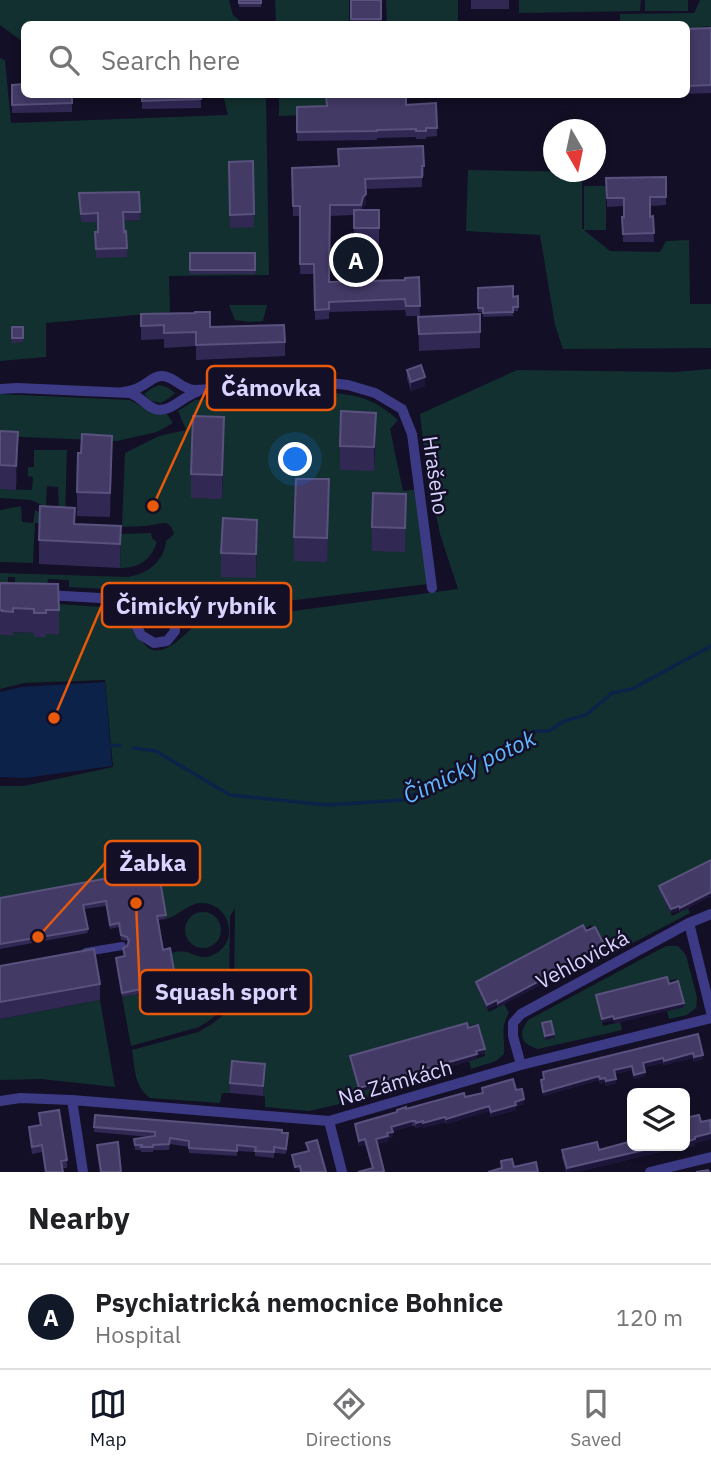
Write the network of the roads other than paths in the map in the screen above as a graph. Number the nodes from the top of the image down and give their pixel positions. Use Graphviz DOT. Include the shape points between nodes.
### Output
graph roads {
  1 [pos="0,389"];
  2 [pos="200,391"];
  3 [pos="123,392"];
  4 [pos="432,588"];
  5 [pos="28,594"];
  6 [pos="118,599"];
  7 [pos="711,914"];
  8 [pos="689,923"];
  9 [pos="122,946"];
  10 [pos="81,953"];
  11 [pos="711,1012"];
  12 [pos="711,1018"];
  13 [pos="521,1065"];
  14 [pos="72,1100"];
  15 [pos="0,1101"];
  16 [pos="329,1121"];
  17 [pos="711,1157"];
  18 [pos="667,1170"];
  19 [pos="83,1172"];
  20 [pos="342,1172"];
  21 [pos="650,1172"];
  1 -- 3 [label="street, Hrašeho"];
  2 -- 3 [label="street, Hrašeho" via="162,376"];
  2 -- 3 [label="street, Hrašeho" via="160,410"];
  2 -- 4 [label="street, Hrašeho" via="329,383 362,389 402,409 412,434"];
  5 -- 6 [label="street"];
  6 -- 6 [label="street" via="141,635 154,643 167,641 174,621 161,611"];
  7 -- 8 [label="street, Vehlovická"];
  8 -- 11 [label="street"];
  8 -- 13 [label="street, Vehlovická" via="521,1014 513,1023"];
  9 -- 10 [label="street"];
  12 -- 13 [label="street, Na Zámkách"];
  13 -- 16 [label="street, Na Zámkách"];
  14 -- 15 [label="street, Na Zámkách"];
  14 -- 16 [label="street, Na Zámkách"];
  14 -- 19 [label="street"];
  16 -- 20 [label="street"];
  17 -- 18 [label="street"];
  18 -- 21 [label="street"];
}
